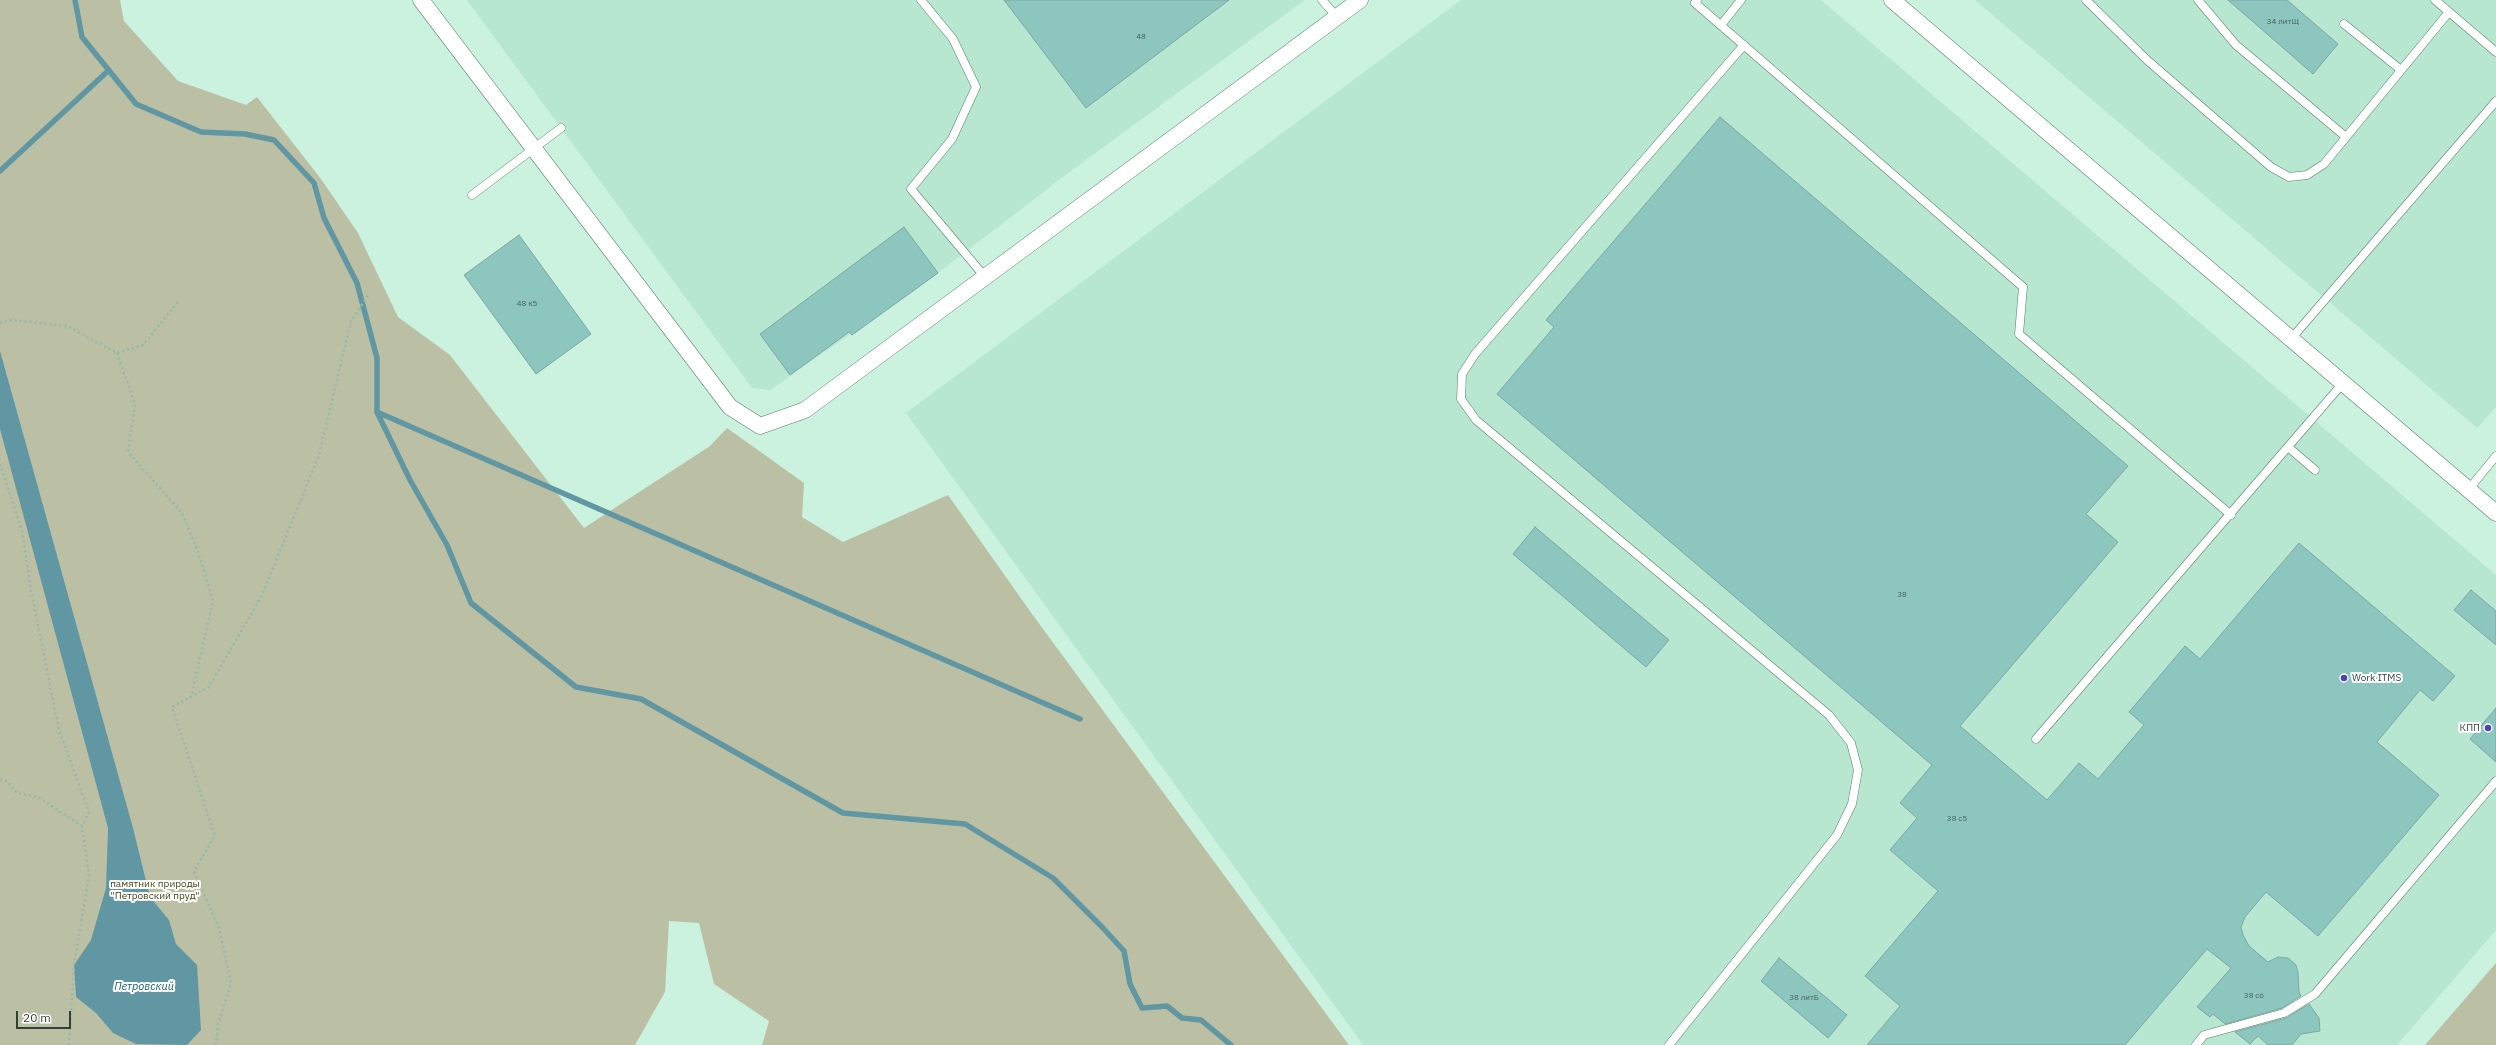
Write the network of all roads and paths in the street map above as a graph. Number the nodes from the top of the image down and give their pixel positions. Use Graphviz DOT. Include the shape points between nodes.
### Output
graph roads {
  1 [pos="421,0"];
  2 [pos="922,0"];
  3 [pos="1322,0"];
  4 [pos="1360,0"];
  5 [pos="1697,0"];
  6 [pos="1741,0"];
  7 [pos="1892,0"];
  8 [pos="2086,0"];
  9 [pos="2198,0"];
  10 [pos="2435,0"];
  11 [pos="2449,12"];
  12 [pos="1337,17"];
  13 [pos="2344,24"];
  14 [pos="1721,25"];
  15 [pos="1744,45"];
  16 [pos="2496,52"];
  17 [pos="2401,70"];
  18 [pos="2496,101"];
  19 [pos="560,128"];
  20 [pos="2346,137"];
  21 [pos="533,148"];
  22 [pos="472,195"];
  23 [pos="985,277"];
  24 [pos="369,294"];
  25 [pos="178,302"];
  26 [pos="0,322"];
  27 [pos="2291,339"];
  28 [pos="117,353"];
  29 [pos="2342,383"];
  30 [pos="2288,447"];
  31 [pos="2496,456"];
  32 [pos="0,464"];
  33 [pos="2315,470"];
  34 [pos="2468,490"];
  35 [pos="2496,513"];
  36 [pos="2231,515"];
  37 [pos="191,697"];
  38 [pos="2036,739"];
  39 [pos="0,780"];
  40 [pos="2496,781"];
  41 [pos="82,826"];
  42 [pos="69,1045"];
  43 [pos="216,1045"];
  44 [pos="1669,1045"];
  45 [pos="2196,1045"];
  1 -- 21 [label="street"];
  2 -- 23 [label="lane" via="952,39 976,87 952,139 911,189"];
  3 -- 12 [label="lane"];
  4 -- 12 [label="street"];
  5 -- 14 [label="lane" via="1695,3"];
  6 -- 14 [label="lane"];
  7 -- 27 [label="street"];
  8 -- 20 [label="lane" via="2147,60 2277,170 2289,176 2307,175 2324,164"];
  9 -- 20 [label="lane" via="2236,45"];
  10 -- 11 [label="lane"];
  11 -- 16 [label="lane"];
  11 -- 17 [label="lane"];
  12 -- 23 [label="street"];
  13 -- 17 [label="lane"];
  14 -- 15 [label="lane"];
  15 -- 36 [label="lane" via="2023,287 2019,334"];
  15 -- 44 [label="lane" via="1475,354 1462,374 1461,399 1476,420 1830,715 1851,743 1858,770 1852,804 1837,835"];
  17 -- 20 [label="lane"];
  18 -- 27 [label="lane"];
  19 -- 21 [label="lane"];
  21 -- 22 [label="lane"];
  21 -- 23 [label="street" via="730,407 760,426 805,410"];
  24 -- 37 [label="path" via="351,321 319,455 262,595 209,687"];
  25 -- 28 [label="path" via="143,345"];
  26 -- 28 [label="path" via="12,320 66,326"];
  27 -- 29 [label="street"];
  28 -- 37 [label="path" via="135,404 128,452 182,513 199,555 213,601"];
  29 -- 30 [label="lane"];
  29 -- 34 [label="street"];
  30 -- 33 [label="lane"];
  30 -- 36 [label="lane"];
  31 -- 34 [label="lane"];
  32 -- 41 [label="path" via="22,531 59,730 89,812"];
  34 -- 35 [label="street"];
  36 -- 38 [label="lane"];
  37 -- 43 [label="path" via="172,707 215,836 194,871 219,928 231,983 218,1024"];
  39 -- 41 [label="path" via="7,781 17,793 38,797"];
  40 -- 45 [label="lane" via="2315,994 2284,1013 2204,1036"];
  41 -- 42 [label="path" via="89,876 74,965"];
}
